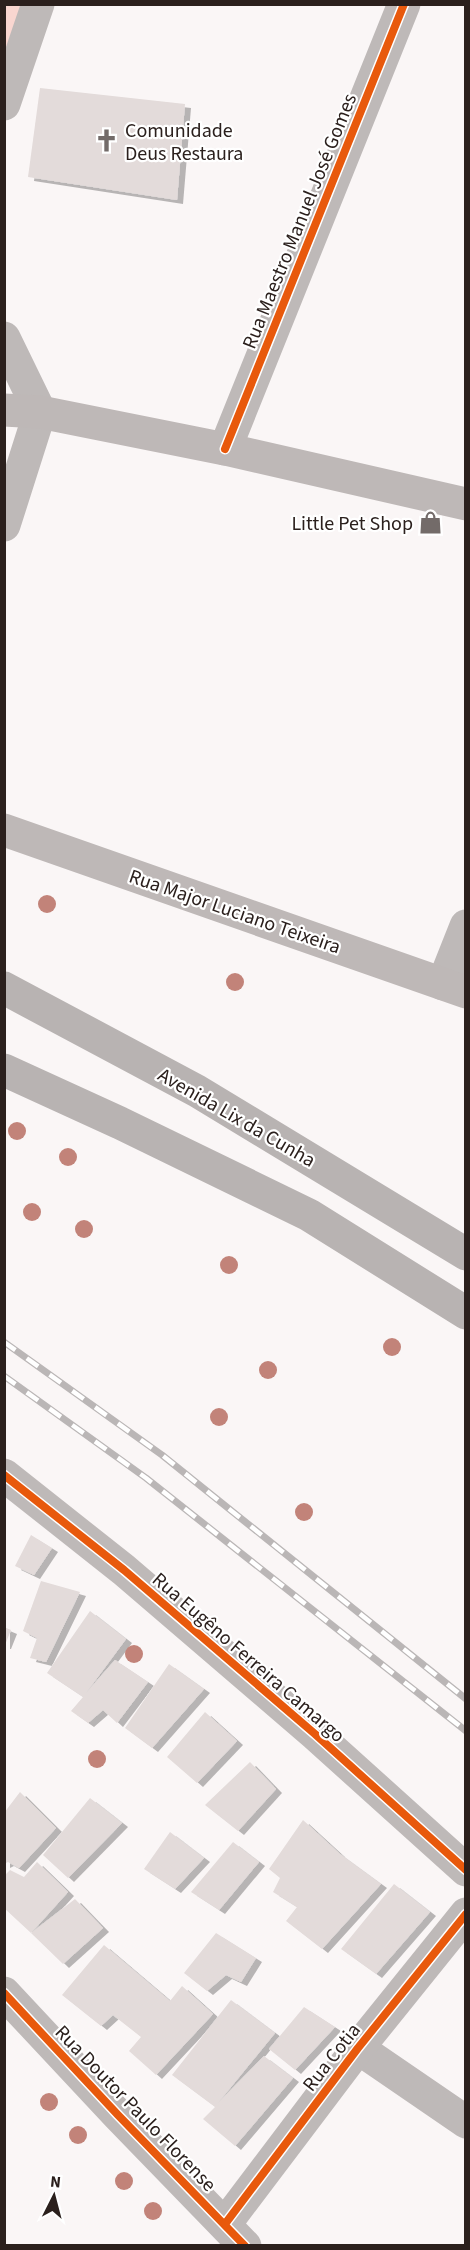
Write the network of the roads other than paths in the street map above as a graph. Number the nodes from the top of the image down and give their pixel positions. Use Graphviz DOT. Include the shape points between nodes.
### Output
graph roads {
  1 [pos="38,4"];
  2 [pos="404,4"];
  3 [pos="4,104"];
  4 [pos="4,339"];
  5 [pos="4,410"];
  6 [pos="40,412"];
  7 [pos="225,449"];
  8 [pos="465,504"];
  9 [pos="4,525"];
  10 [pos="4,830"];
  11 [pos="465,926"];
  12 [pos="4,988"];
  13 [pos="454,988"];
  14 [pos="4,1070"];
  15 [pos="465,1254"];
  16 [pos="465,1313"];
  17 [pos="4,1475"];
  18 [pos="465,1870"];
  19 [pos="465,1914"];
  20 [pos="4,1993"];
  21 [pos="358,2048"];
  22 [pos="465,2122"];
  23 [pos="235,2235"];
  1 -- 3 [label="street"];
  2 -- 7 [label="street, Rua Maestro Manuel José Gomes"];
  4 -- 6 [label="street"];
  5 -- 6 [label="main road"];
  6 -- 7 [label="main road"];
  6 -- 9 [label="street"];
  7 -- 8 [label="main road"];
  10 -- 13 [label="main road, Rua Major Luciano Teixeira"];
  11 -- 13 [label="street"];
  12 -- 15 [label="highway, Avenida Lix da Cunha" via="197,1091"];
  14 -- 16 [label="highway" via="309,1215"];
  17 -- 18 [label="street, Rua Eugêno Ferreira Camargo" via="124,1570 315,1734"];
  19 -- 21 [label="street, Rua Cotia"];
  20 -- 23 [label="street, Rua Doutor Paulo Florense"];
  21 -- 22 [label="street"];
  21 -- 23 [label="street, Rua Cotia"];
}
